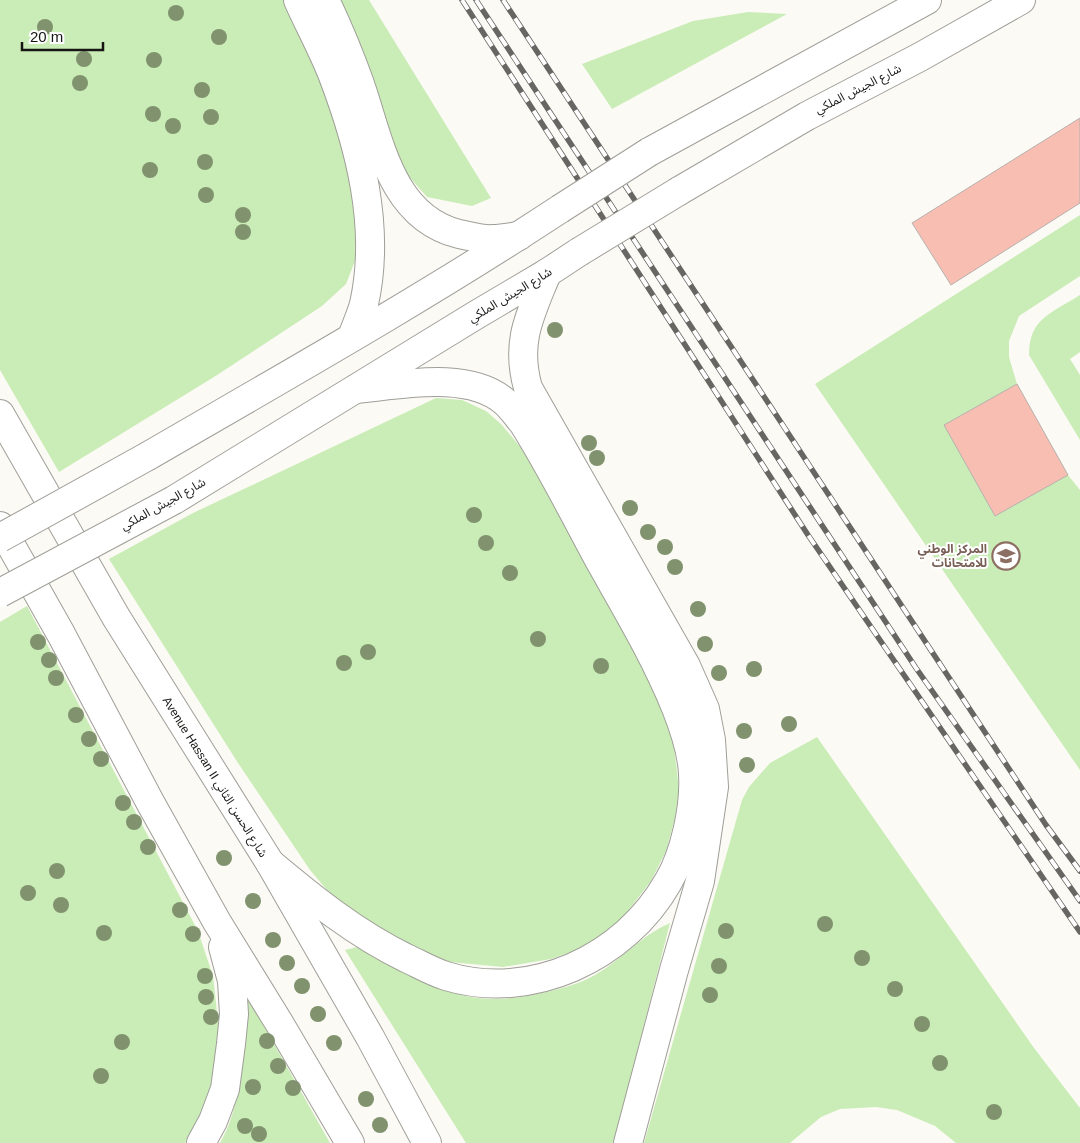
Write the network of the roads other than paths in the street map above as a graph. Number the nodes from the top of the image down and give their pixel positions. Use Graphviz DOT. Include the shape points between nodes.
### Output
graph roads {
  1 [pos="298,0"];
  2 [pos="325,0"];
  3 [pos="927,0"];
  4 [pos="1021,0"];
  5 [pos="519,236"];
  6 [pos="548,273"];
  7 [pos="352,337"];
  8 [pos="356,389"];
  9 [pos="0,414"];
  10 [pos="0,526"];
  11 [pos="0,538"];
  12 [pos="0,593"];
  13 [pos="270,863"];
  14 [pos="217,922"];
  15 [pos="201,1143"];
  16 [pos="350,1143"];
  17 [pos="427,1143"];
  18 [pos="628,1143"];
  1 -- 7 [label="main road" via="346,113 366,197 369,274 364,306"];
  2 -- 5 [label="main road" via="360,83 390,171 415,211 430,223 454,232 491,240"];
  3 -- 5 [label="main road, bridge" via="649,152"];
  4 -- 6 [label="main road, شارع الجيش الملكي, bridge" via="807,116"];
  5 -- 7 [label="main road"];
  6 -- 8 [label="main road, شارع الجيش الملكي"];
  6 -- 18 [label="main road" via="527,323 522,352 528,388 686,666 705,709 711,740 714,787 700,881"];
  7 -- 11 [label="main road, bridge"];
  8 -- 12 [label="main road, شارع الجيش الملكي, bridge" via="174,500"];
  8 -- 13 [label="main road" via="444,382 467,385 487,391 505,402 523,422 651,651 672,698 685,732 693,773 691,811 685,842 670,881 628,933 578,966 548,977 512,983 476,983 445,976 387,949 336,916"];
  9 -- 13 [label="main road, Avenue Hassan II شارع الحسن الثاني" via="116,617"];
  10 -- 14 [label="main road"];
  13 -- 17 [label="main road, Avenue Hassan II شارع الحسن الثاني"];
  14 -- 15 [label="main road" via="232,981 234,1014 225,1089"];
  14 -- 16 [label="main road"];
}
